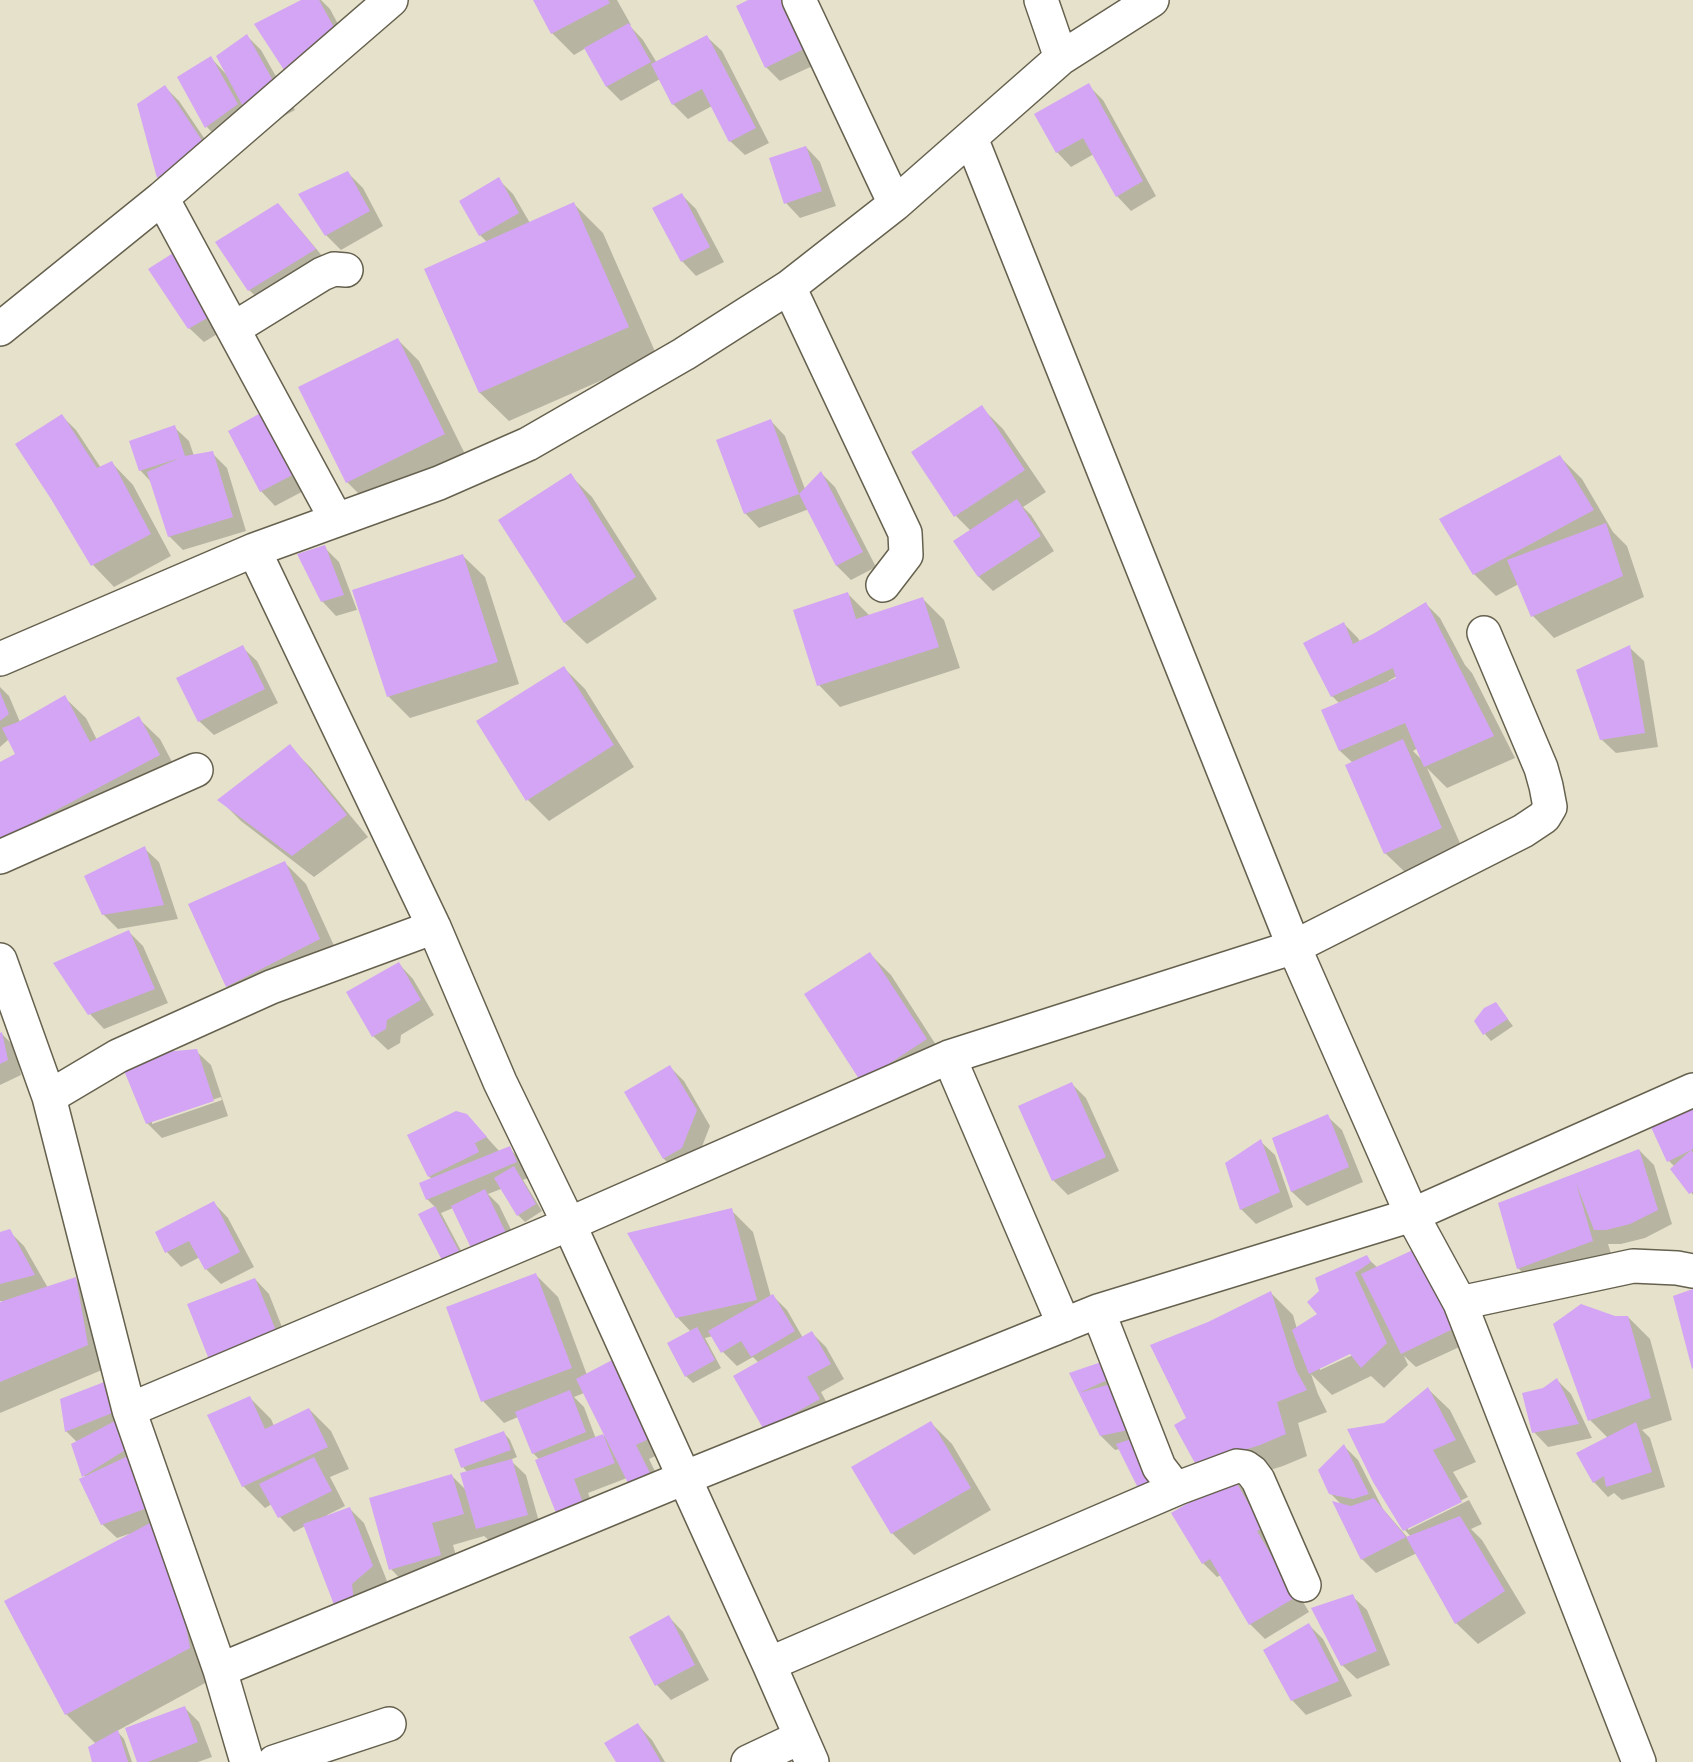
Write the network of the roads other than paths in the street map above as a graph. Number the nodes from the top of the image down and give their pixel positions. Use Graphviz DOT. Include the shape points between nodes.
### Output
graph roads {
  1 [pos="391,0"];
  2 [pos="799,0"];
  3 [pos="1041,0"];
  4 [pos="1152,0"];
  5 [pos="1061,58"];
  6 [pos="971,138"];
  7 [pos="162,198"];
  8 [pos="895,204"];
  9 [pos="346,270"];
  10 [pos="789,287"];
  11 [pos="0,329"];
  12 [pos="233,329"];
  13 [pos="336,519"];
  14 [pos="254,550"];
  15 [pos="883,585"];
  16 [pos="1484,633"];
  17 [pos="0,659"];
  18 [pos="196,770"];
  19 [pos="0,857"];
  20 [pos="434,927"];
  21 [pos="1294,947"];
  22 [pos="0,960"];
  23 [pos="949,1058"];
  24 [pos="1693,1090"];
  25 [pos="49,1097"];
  26 [pos="1412,1215"];
  27 [pos="569,1224"];
  28 [pos="1693,1271"];
  29 [pos="1460,1303"];
  30 [pos="1098,1311"];
  31 [pos="1064,1325"];
  32 [pos="129,1410"];
  33 [pos="684,1478"];
  34 [pos="1178,1488"];
  35 [pos="1304,1584"];
  36 [pos="769,1664"];
  37 [pos="220,1670"];
  38 [pos="389,1724"];
  39 [pos="807,1749"];
  40 [pos="247,1762"];
  41 [pos="274,1762"];
  42 [pos="748,1762"];
  43 [pos="1639,1762"];
  1 -- 7 [label="street"];
  2 -- 8 [label="street"];
  3 -- 5 [label="street"];
  4 -- 5 [label="street"];
  5 -- 6 [label="street"];
  6 -- 8 [label="street"];
  6 -- 21 [label="street"];
  7 -- 11 [label="street"];
  7 -- 12 [label="street"];
  8 -- 10 [label="street"];
  9 -- 12 [label="street" via="322,274"];
  10 -- 13 [label="street" via="684,354 528,444 439,483"];
  10 -- 15 [label="street" via="905,533 906,555"];
  12 -- 13 [label="street"];
  13 -- 14 [label="street"];
  14 -- 17 [label="street"];
  14 -- 20 [label="street"];
  16 -- 21 [label="street" via="1541,768 1550,807 1544,817"];
  18 -- 19 [label="street"];
  20 -- 25 [label="street" via="271,987 118,1056"];
  20 -- 27 [label="street" via="500,1082"];
  21 -- 23 [label="street"];
  21 -- 26 [label="street"];
  22 -- 25 [label="street"];
  23 -- 27 [label="street"];
  23 -- 31 [label="street"];
  24 -- 26 [label="street"];
  25 -- 32 [label="street"];
  26 -- 29 [label="street"];
  26 -- 30 [label="street"];
  27 -- 32 [label="street"];
  27 -- 33 [label="street"];
  28 -- 29 [label="street" via="1634,1266"];
  29 -- 43 [label="street"];
  30 -- 31 [label="street"];
  30 -- 34 [label="street" via="1159,1467"];
  31 -- 33 [label="street"];
  32 -- 37 [label="street"];
  33 -- 36 [label="street"];
  33 -- 37 [label="street"];
  34 -- 35 [label="street" via="1237,1466 1252,1472"];
  34 -- 36 [label="street"];
  36 -- 39 [label="street"];
  37 -- 40 [label="street"];
  38 -- 41 [label="street"];
  39 -- 42 [label="street"];
}
